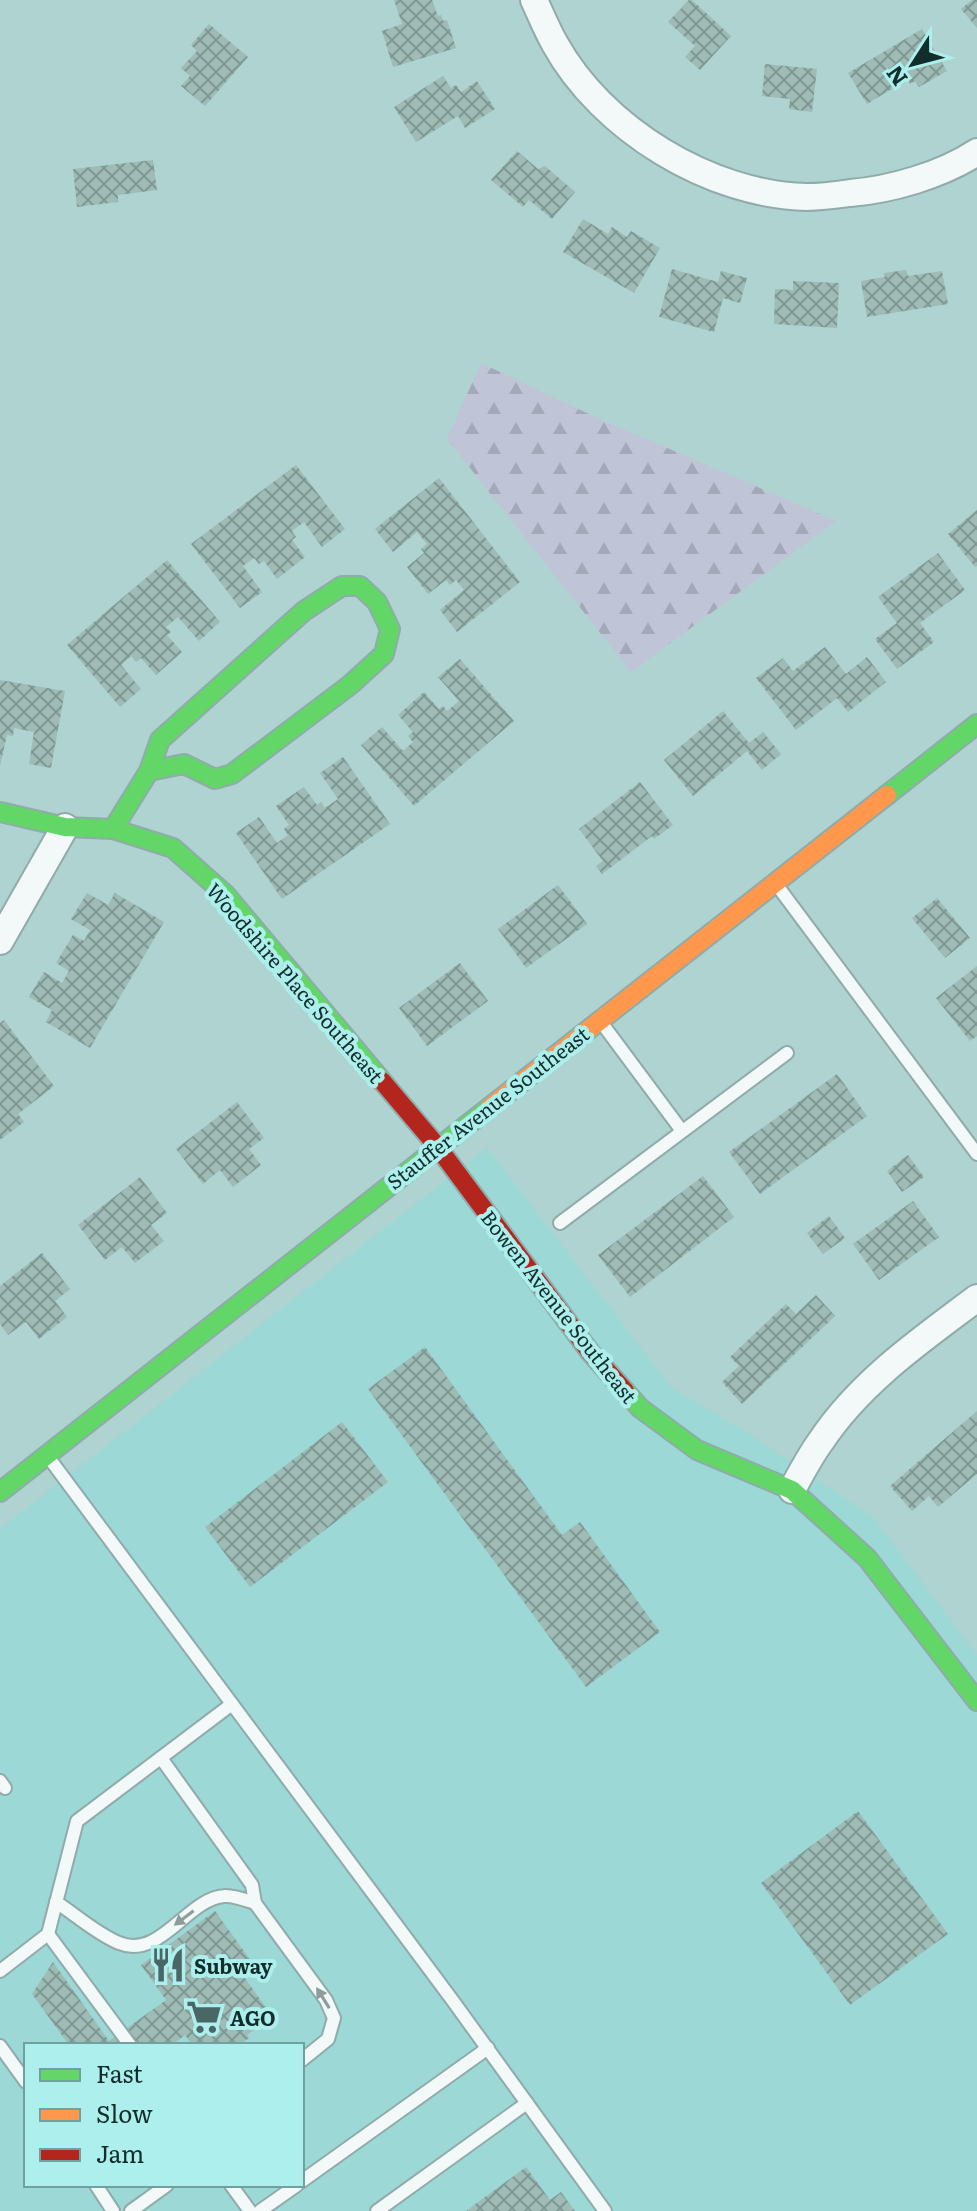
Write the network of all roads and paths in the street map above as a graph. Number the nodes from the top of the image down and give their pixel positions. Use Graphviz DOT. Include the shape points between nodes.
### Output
graph roads {
  1 [pos="534,0"];
  2 [pos="977,152"];
  3 [pos="977,724"];
  4 [pos="149,771"];
  5 [pos="0,812"];
  6 [pos="65,827"];
  7 [pos="113,829"];
  8 [pos="774,881"];
  9 [pos="0,941"];
  10 [pos="599,1019"];
  11 [pos="787,1053"];
  12 [pos="682,1131"];
  13 [pos="437,1146"];
  14 [pos="977,1154"];
  15 [pos="560,1223"];
  16 [pos="977,1298"];
  17 [pos="47,1455"];
  18 [pos="792,1490"];
  19 [pos="0,1492"];
  20 [pos="977,1701"];
  21 [pos="232,1704"];
  22 [pos="161,1758"];
  23 [pos="56,1902"];
  24 [pos="255,1903"];
  25 [pos="48,1934"];
  26 [pos="0,1971"];
  27 [pos="129,2043"];
  28 [pos="0,2046"];
  29 [pos="488,2048"];
  30 [pos="304,2058"];
  31 [pos="24,2079"];
  32 [pos="527,2103"];
  33 [pos="304,2180"];
  34 [pos="97,2187"];
  35 [pos="164,2187"];
  36 [pos="232,2187"];
  37 [pos="294,2187"];
  38 [pos="113,2211"];
  39 [pos="131,2211"];
  40 [pos="250,2211"];
  41 [pos="260,2211"];
  42 [pos="377,2211"];
  43 [pos="605,2211"];
  1 -- 2 [label="street" via="556,47 592,95 626,127 693,170 745,188 809,197 880,191"];
  3 -- 8 [label="street, Stauffer Avenue Southeast"];
  4 -- 4 [label="street" via="160,740 304,611 342,586 360,586 377,602 390,629 384,654 232,774 215,779 184,764"];
  4 -- 7 [label="street"];
  5 -- 6 [label="street, Woodshire Place Southeast"];
  6 -- 7 [label="street, Woodshire Place Southeast"];
  6 -- 9 [label="street"];
  7 -- 13 [label="street, Woodshire Place Southeast" via="173,848 226,895"];
  8 -- 10 [label="street, Stauffer Avenue Southeast"];
  8 -- 14 [label="lane"];
  10 -- 12 [label="lane"];
  10 -- 13 [label="street, Stauffer Avenue Southeast"];
  11 -- 12 [label="lane"];
  12 -- 15 [label="lane"];
  13 -- 17 [label="street, Stauffer Avenue Southeast"];
  13 -- 18 [label="street, Bowen Avenue Southeast" via="590,1352 640,1408 697,1450"];
  16 -- 18 [label="street" via="894,1361 848,1407"];
  17 -- 19 [label="street, Stauffer Avenue Southeast"];
  17 -- 21 [label="lane"];
  18 -- 20 [label="street, Bowen Avenue Southeast" via="867,1558"];
  21 -- 22 [label="lane"];
  21 -- 29 [label="lane"];
  22 -- 23 [label="lane" via="77,1821"];
  22 -- 24 [label="lane" via="252,1885"];
  24 -- 23 [label="lane, one-way" via="214,1899 136,1947 120,1944"];
  23 -- 25 [label="lane"];
  30 -- 24 [label="lane, one-way" via="328,2039 334,2018"];
  25 -- 26 [label="lane"];
  25 -- 27 [label="lane"];
  28 -- 31 [label="lane"];
  29 -- 32 [label="lane"];
  29 -- 33 [label="lane"];
  32 -- 42 [label="lane"];
  32 -- 43 [label="lane"];
  34 -- 38 [label="lane"];
  35 -- 39 [label="lane"];
  36 -- 40 [label="lane"];
  37 -- 41 [label="lane"];
}
